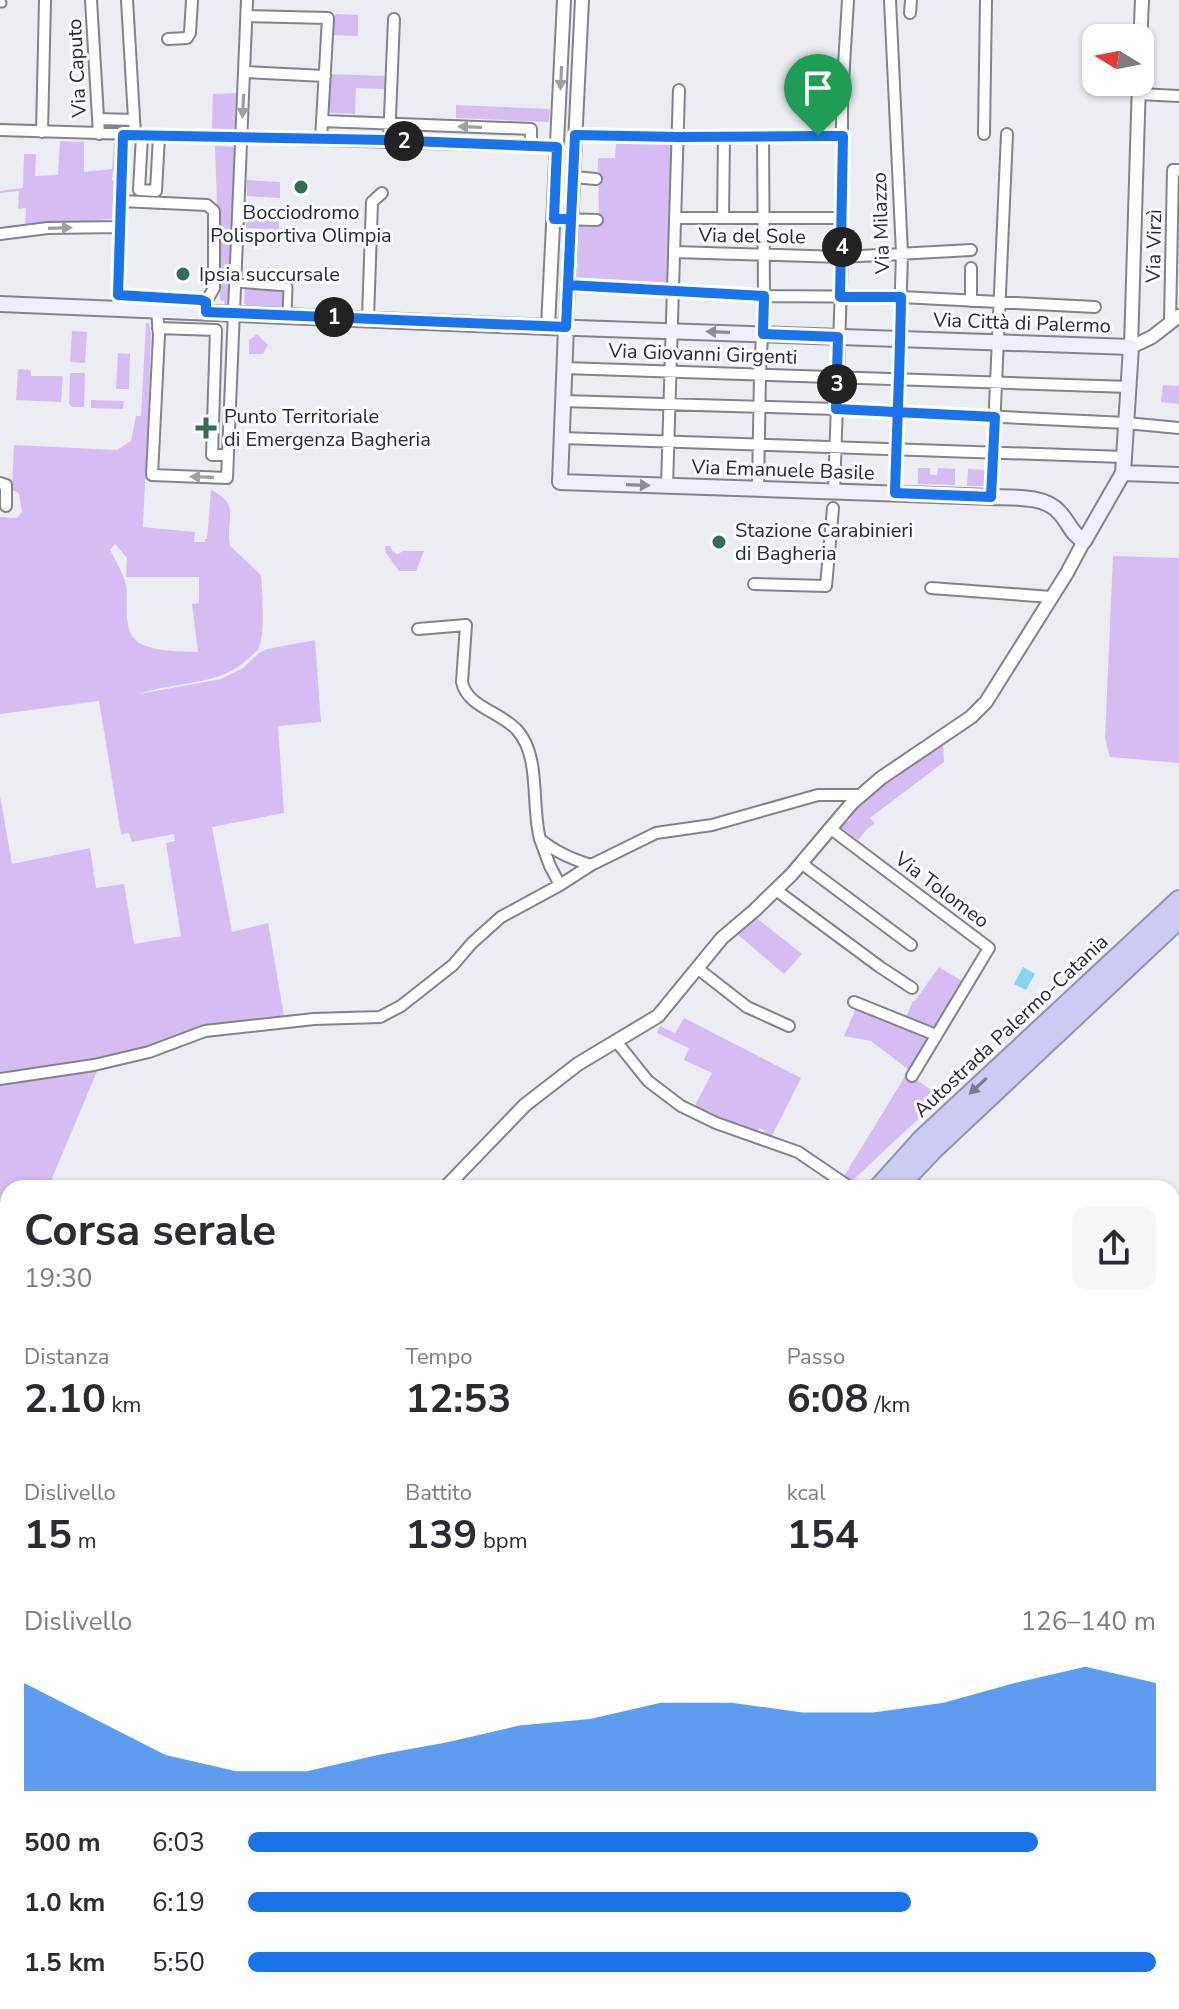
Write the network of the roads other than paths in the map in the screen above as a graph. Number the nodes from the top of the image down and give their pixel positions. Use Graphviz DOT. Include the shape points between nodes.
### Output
graph roads {
  1 [pos="45,0"];
  2 [pos="91,0"];
  3 [pos="127,0"];
  4 [pos="192,0"];
  5 [pos="247,0"];
  6 [pos="564,0"];
  7 [pos="582,0"];
  8 [pos="848,0"];
  9 [pos="890,0"];
  10 [pos="911,0"];
  11 [pos="986,0"];
  12 [pos="1142,0"];
  13 [pos="910,13"];
  14 [pos="247,16"];
  15 [pos="394,19"];
  16 [pos="1141,24"];
  17 [pos="168,39"];
  18 [pos="245,72"];
  19 [pos="325,76"];
  20 [pos="679,90"];
  21 [pos="1154,91"];
  22 [pos="1138,96"];
  23 [pos="1179,96"];
  24 [pos="559,104"];
  25 [pos="577,105"];
  26 [pos="98,119"];
  27 [pos="134,120"];
  28 [pos="322,121"];
  29 [pos="390,124"];
  30 [pos="0,130"];
  31 [pos="42,132"];
  32 [pos="99,134"];
  33 [pos="984,134"];
  34 [pos="1007,134"];
  35 [pos="123,135"];
  36 [pos="575,135"];
  37 [pos="139,136"];
  38 [pos="159,136"];
  39 [pos="843,136"];
  40 [pos="678,137"];
  41 [pos="724,137"];
  42 [pos="763,137"];
  43 [pos="241,138"];
  44 [pos="321,139"];
  45 [pos="389,141"];
  46 [pos="531,146"];
  47 [pos="557,147"];
  48 [pos="1176,170"];
  49 [pos="573,177"];
  50 [pos="596,179"];
  51 [pos="382,193"];
  52 [pos="121,201"];
  53 [pos="675,218"];
  54 [pos="723,218"];
  55 [pos="765,218"];
  56 [pos="841,218"];
  57 [pos="554,219"];
  58 [pos="571,219"];
  59 [pos="597,220"];
  60 [pos="120,227"];
  61 [pos="0,234"];
  62 [pos="971,250"];
  63 [pos="674,252"];
  64 [pos="902,253"];
  65 [pos="764,254"];
  66 [pos="842,257"];
  67 [pos="971,268"];
  68 [pos="235,283"];
  69 [pos="568,285"];
  70 [pos="673,291"];
  71 [pos="764,296"];
  72 [pos="840,297"];
  73 [pos="901,297"];
  74 [pos="971,301"];
  75 [pos="118,302"];
  76 [pos="1000,302"];
  77 [pos="0,304"];
  78 [pos="206,307"];
  79 [pos="1095,307"];
  80 [pos="157,310"];
  81 [pos="234,313"];
  82 [pos="287,315"];
  83 [pos="368,318"];
  84 [pos="1174,319"];
  85 [pos="548,327"];
  86 [pos="566,327"];
  87 [pos="158,328"];
  88 [pos="672,331"];
  89 [pos="763,334"];
  90 [pos="838,337"];
  91 [pos="900,339"];
  92 [pos="998,342"];
  93 [pos="1131,347"];
  94 [pos="215,357"];
  95 [pos="232,358"];
  96 [pos="564,368"];
  97 [pos="671,371"];
  98 [pos="760,374"];
  99 [pos="837,376"];
  100 [pos="899,378"];
  101 [pos="996,382"];
  102 [pos="1129,387"];
  103 [pos="563,401"];
  104 [pos="670,404"];
  105 [pos="759,407"];
  106 [pos="836,409"];
  107 [pos="898,413"];
  108 [pos="995,417"];
  109 [pos="1126,423"];
  110 [pos="213,428"];
  111 [pos="1179,428"];
  112 [pos="229,429"];
  113 [pos="561,438"];
  114 [pos="669,442"];
  115 [pos="759,445"];
  116 [pos="835,447"];
  117 [pos="896,450"];
  118 [pos="993,453"];
  119 [pos="228,455"];
  120 [pos="1124,457"];
  121 [pos="1123,473"];
  122 [pos="1179,475"];
  123 [pos="0,483"];
  124 [pos="667,486"];
  125 [pos="758,489"];
  126 [pos="834,492"];
  127 [pos="895,493"];
  128 [pos="991,497"];
  129 [pos="6,506"];
  130 [pos="833,508"];
  131 [pos="1084,541"];
  132 [pos="754,584"];
  133 [pos="931,588"];
  134 [pos="1051,597"];
  135 [pos="418,629"];
  136 [pos="861,795"];
  137 [pos="831,829"];
  138 [pos="540,839"];
  139 [pos="558,852"];
  140 [pos="801,863"];
  141 [pos="591,865"];
  142 [pos="550,866"];
  143 [pos="560,885"];
  144 [pos="776,890"];
  145 [pos="1179,900"];
  146 [pos="1179,919"];
  147 [pos="911,945"];
  148 [pos="697,968"];
  149 [pos="912,988"];
  150 [pos="854,1002"];
  151 [pos="789,1026"];
  152 [pos="936,1035"];
  153 [pos="616,1041"];
  154 [pos="912,1076"];
  155 [pos="0,1079"];
  156 [pos="453,1180"];
  157 [pos="839,1180"];
  158 [pos="885,1180"];
  159 [pos="905,1180"];
  1 -- 31 [label="street"];
  2 -- 26 [label="street, Via Caputo"];
  3 -- 27 [label="street"];
  4 -- 17 [label="street" via="187,38"];
  5 -- 14 [label="street"];
  6 -- 24 [label="street, one-way"];
  7 -- 25 [label="street"];
  8 -- 39 [label="street"];
  9 -- 64 [label="street, Via Milazzo"];
  10 -- 13 [label="street"];
  11 -- 33 [label="street"];
  12 -- 16 [label="street"];
  14 -- 18 [label="street"];
  14 -- 19 [label="street" via="328,18"];
  15 -- 29 [label="street"];
  18 -- 19 [label="street"];
  18 -- 43 [label="street, one-way"];
  19 -- 28 [label="street"];
  20 -- 40 [label="street"];
  21 -- 23 [label="street"];
  22 -- 93 [label="street"];
  24 -- 25 [label="street"];
  24 -- 47 [label="street"];
  25 -- 36 [label="street"];
  26 -- 27 [label="street"];
  26 -- 32 [label="street, Via Caputo"];
  27 -- 37 [label="street"];
  28 -- 29 [label="street"];
  28 -- 44 [label="street"];
  29 -- 45 [label="street"];
  46 -- 29 [label="street, one-way" via="531,129"];
  30 -- 31 [label="street"];
  31 -- 32 [label="street"];
  32 -- 35 [label="street"];
  34 -- 76 [label="street"];
  35 -- 37 [label="street"];
  35 -- 52 [label="street"];
  36 -- 40 [label="street"];
  36 -- 49 [label="street"];
  37 -- 38 [label="street"];
  37 -- 38 [label="street" via="139,190 156,191"];
  38 -- 43 [label="street"];
  39 -- 42 [label="street"];
  39 -- 56 [label="street"];
  40 -- 41 [label="street"];
  40 -- 53 [label="street"];
  41 -- 42 [label="street"];
  41 -- 54 [label="street"];
  42 -- 55 [label="street"];
  43 -- 44 [label="street"];
  43 -- 68 [label="street"];
  44 -- 45 [label="street"];
  45 -- 46 [label="street"];
  46 -- 47 [label="street"];
  47 -- 57 [label="street"];
  48 -- 84 [label="street, Via Virzì"];
  49 -- 50 [label="street"];
  49 -- 58 [label="street"];
  51 -- 83 [label="street" via="372,202"];
  52 -- 60 [label="street"];
  52 -- 78 [label="street" via="207,205 214,211 214,288"];
  53 -- 54 [label="street"];
  53 -- 63 [label="street"];
  54 -- 55 [label="street"];
  55 -- 56 [label="street"];
  55 -- 65 [label="street"];
  56 -- 66 [label="street"];
  57 -- 58 [label="street"];
  57 -- 85 [label="street"];
  58 -- 59 [label="street"];
  58 -- 69 [label="street"];
  61 -- 60 [label="street, one-way"];
  60 -- 75 [label="street"];
  62 -- 64 [label="street, Via del Sole"];
  63 -- 65 [label="street, Via del Sole"];
  63 -- 70 [label="street"];
  64 -- 66 [label="street, Via del Sole"];
  64 -- 73 [label="street, Via Milazzo"];
  65 -- 66 [label="street, Via del Sole"];
  65 -- 71 [label="street"];
  66 -- 72 [label="street"];
  67 -- 74 [label="street"];
  68 -- 81 [label="street"];
  68 -- 82 [label="street" via="288,287"];
  69 -- 70 [label="street"];
  69 -- 86 [label="street"];
  70 -- 71 [label="street"];
  70 -- 88 [label="street"];
  71 -- 72 [label="street"];
  71 -- 89 [label="street"];
  72 -- 73 [label="street"];
  72 -- 90 [label="street"];
  73 -- 74 [label="street"];
  73 -- 91 [label="street, Via Milazzo"];
  74 -- 76 [label="street"];
  75 -- 77 [label="main road, Via Città di Palermo"];
  75 -- 78 [label="street" via="201,300"];
  75 -- 80 [label="main road, Via Città di Palermo"];
  76 -- 79 [label="street"];
  76 -- 92 [label="street"];
  78 -- 80 [label="main road, Via Città di Palermo"];
  78 -- 81 [label="main road, Via Città di Palermo"];
  80 -- 87 [label="street"];
  81 -- 82 [label="main road, Via Città di Palermo"];
  81 -- 95 [label="street"];
  82 -- 83 [label="main road, Via Città di Palermo"];
  83 -- 85 [label="main road, Via Città di Palermo"];
  84 -- 93 [label="street"];
  85 -- 86 [label="main road, Via Città di Palermo"];
  86 -- 88 [label="main road, Via Città di Palermo"];
  86 -- 96 [label="main road"];
  87 -- 94 [label="street" via="216,330"];
  119 -- 87 [label="street, one-way" via="227,478 152,475"];
  89 -- 88 [label="main road, Via Città di Palermo, one-way"];
  88 -- 97 [label="street"];
  89 -- 90 [label="main road, Via Città di Palermo"];
  89 -- 98 [label="street"];
  90 -- 91 [label="main road, Via Città di Palermo"];
  90 -- 99 [label="street"];
  91 -- 92 [label="main road, Via Città di Palermo"];
  91 -- 100 [label="street, Via Milazzo"];
  92 -- 93 [label="main road, Via Città di Palermo"];
  92 -- 101 [label="street"];
  93 -- 102 [label="main road"];
  94 -- 95 [label="street"];
  94 -- 110 [label="street"];
  95 -- 112 [label="street"];
  96 -- 97 [label="street, Via Giovanni Girgenti"];
  96 -- 103 [label="main road"];
  97 -- 98 [label="street, Via Giovanni Girgenti"];
  97 -- 104 [label="street"];
  98 -- 99 [label="street, Via Giovanni Girgenti"];
  98 -- 105 [label="street"];
  99 -- 100 [label="street, Via Giovanni Girgenti"];
  99 -- 106 [label="street"];
  100 -- 101 [label="street, Via Giovanni Girgenti"];
  100 -- 107 [label="street, Via Milazzo"];
  101 -- 102 [label="street, Via Giovanni Girgenti"];
  101 -- 108 [label="street"];
  102 -- 109 [label="main road"];
  103 -- 104 [label="street"];
  103 -- 113 [label="main road"];
  104 -- 105 [label="street"];
  104 -- 114 [label="street"];
  105 -- 106 [label="street"];
  105 -- 115 [label="street"];
  106 -- 107 [label="street"];
  106 -- 116 [label="street"];
  107 -- 108 [label="street"];
  107 -- 117 [label="street, Via Milazzo"];
  108 -- 109 [label="street"];
  108 -- 118 [label="street"];
  109 -- 111 [label="street"];
  109 -- 120 [label="main road"];
  110 -- 112 [label="street"];
  110 -- 119 [label="street" via="212,455"];
  112 -- 119 [label="street"];
  113 -- 114 [label="street"];
  113 -- 124 [label="main road, Via Emanuele Basile, one-way" via="560,482"];
  114 -- 115 [label="street"];
  114 -- 124 [label="street"];
  115 -- 116 [label="street"];
  115 -- 125 [label="street"];
  116 -- 117 [label="street"];
  116 -- 126 [label="street"];
  117 -- 118 [label="street"];
  117 -- 127 [label="street, Via Milazzo"];
  118 -- 120 [label="street"];
  118 -- 128 [label="street"];
  120 -- 121 [label="main road"];
  121 -- 122 [label="main road"];
  121 -- 131 [label="main road"];
  123 -- 129 [label="street" via="6,485"];
  124 -- 125 [label="main road, Via Emanuele Basile"];
  125 -- 126 [label="main road, Via Emanuele Basile"];
  126 -- 127 [label="main road, Via Emanuele Basile"];
  127 -- 128 [label="main road, Via Emanuele Basile"];
  128 -- 131 [label="main road, Via Emanuele Basile" via="1063,507 1072,532"];
  130 -- 132 [label="street" via="826,586"];
  131 -- 134 [label="street"];
  133 -- 134 [label="street"];
  134 -- 136 [label="street" via="986,702"];
  135 -- 138 [label="street" via="466,625 463,690 518,731 529,751"];
  136 -- 137 [label="street"];
  136 -- 141 [label="street" via="818,795 712,825 656,833"];
  137 -- 140 [label="street"];
  137 -- 152 [label="street, Via Tolomeo" via="989,948"];
  138 -- 139 [label="street"];
  138 -- 142 [label="street"];
  139 -- 141 [label="street"];
  139 -- 142 [label="street" via="550,857"];
  140 -- 144 [label="street"];
  140 -- 147 [label="street"];
  141 -- 143 [label="street"];
  142 -- 143 [label="street"];
  143 -- 155 [label="street" via="501,917 453,965 380,1017 205,1031 94,1065"];
  144 -- 148 [label="street"];
  144 -- 149 [label="street"];
  145 -- 158 [label="highway, Autostrada Palermo-Catania, one-way" via="922,1139"];
  146 -- 159 [label="highway, Autostrada Palermo-Catania"];
  148 -- 151 [label="street" via="747,1007"];
  148 -- 153 [label="street" via="658,1016"];
  150 -- 152 [label="street"];
  152 -- 154 [label="street, Via Tolomeo"];
  153 -- 156 [label="street" via="525,1105"];
  153 -- 157 [label="street" via="648,1081 681,1106 798,1152"];
}
